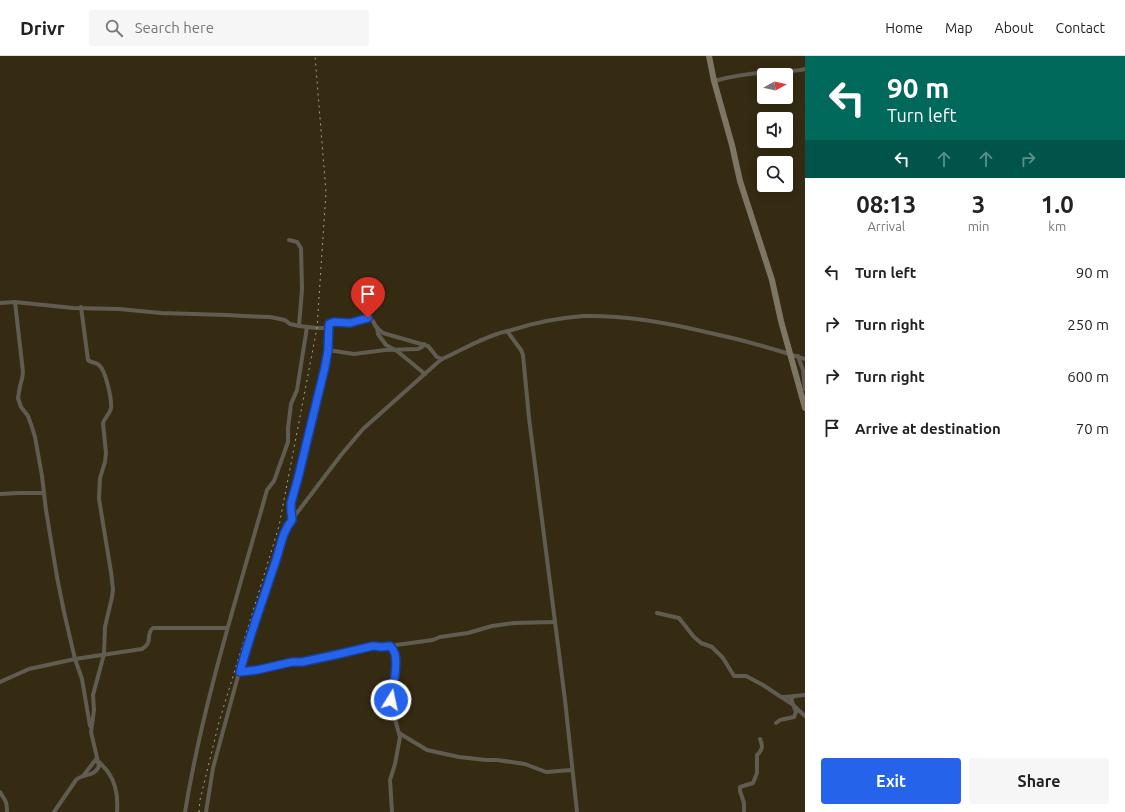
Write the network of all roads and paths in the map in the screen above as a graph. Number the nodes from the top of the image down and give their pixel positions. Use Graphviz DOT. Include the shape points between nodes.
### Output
graph roads {
  1 [pos="709,56"];
  2 [pos="805,69"];
  3 [pos="714,81"];
  4 [pos="289,240"];
  5 [pos="0,302"];
  6 [pos="15,302"];
  7 [pos="81,308"];
  8 [pos="329,325"];
  9 [pos="299,326"];
  10 [pos="307,327"];
  11 [pos="377,327"];
  12 [pos="508,331"];
  13 [pos="424,344"];
  14 [pos="328,350"];
  15 [pos="394,350"];
  16 [pos="790,354"];
  17 [pos="798,356"];
  18 [pos="442,359"];
  19 [pos="805,359"];
  20 [pos="425,374"];
  21 [pos="805,389"];
  22 [pos="805,408"];
  23 [pos="44,493"];
  24 [pos="0,494"];
  25 [pos="292,520"];
  26 [pos="657,613"];
  27 [pos="556,622"];
  28 [pos="227,628"];
  29 [pos="390,646"];
  30 [pos="104,654"];
  31 [pos="75,659"];
  32 [pos="240,672"];
  33 [pos="0,682"];
  34 [pos="805,695"];
  35 [pos="794,696"];
  36 [pos="781,697"];
  37 [pos="792,704"];
  38 [pos="805,716"];
  39 [pos="776,724"];
  40 [pos="91,732"];
  41 [pos="399,733"];
  42 [pos="760,738"];
  43 [pos="98,760"];
  44 [pos="572,770"];
  45 [pos="83,776"];
  46 [pos="0,792"];
  47 [pos="7,812"];
  48 [pos="54,812"];
  49 [pos="117,812"];
  50 [pos="185,812"];
  51 [pos="206,812"];
  52 [pos="392,812"];
  53 [pos="578,812"];
  54 [pos="744,812"];
  1 -- 3 [label="street"];
  2 -- 3 [label="street" via="731,76"];
  3 -- 16 [label="street" via="740,181 772,280"];
  4 -- 9 [label="street" via="297,242 301,248 302,289"];
  5 -- 6 [label="street"];
  6 -- 7 [label="street"];
  6 -- 23 [label="street" via="23,372 18,398 32,426"];
  7 -- 9 [label="street" via="278,318"];
  7 -- 30 [label="street" via="88,360 101,367 111,403 110,413 104,423 106,453 99,487 112,581"];
  8 -- 10 [label="street" via="324,328"];
  8 -- 11 [label="street" via="334,322 350,323 369,318"];
  8 -- 14 [label="street"];
  9 -- 10 [label="street"];
  10 -- 28 [label="street" via="297,390 290,404 288,442 274,481 267,490"];
  11 -- 13 [label="street" via="387,334"];
  11 -- 15 [label="street" via="381,339"];
  12 -- 16 [label="street" via="557,319 583,316 623,317 681,326"];
  12 -- 18 [label="street" via="483,339"];
  12 -- 27 [label="street" via="523,355"];
  13 -- 15 [label="street" via="418,349"];
  13 -- 18 [label="street"];
  14 -- 15 [label="street" via="354,354"];
  14 -- 25 [label="street" via="291,503"];
  15 -- 20 [label="street"];
  16 -- 17 [label="street"];
  16 -- 22 [label="street"];
  17 -- 19 [label="street"];
  17 -- 21 [label="street"];
  18 -- 20 [label="street"];
  20 -- 25 [label="street" via="363,429 336,460"];
  23 -- 24 [label="street"];
  23 -- 31 [label="street" via="57,577"];
  25 -- 32 [label="street" via="281,541"];
  26 -- 36 [label="street" via="679,618 694,637 712,647 724,658 734,676 746,676"];
  27 -- 29 [label="street" via="492,626 468,633"];
  27 -- 44 [label="street"];
  28 -- 30 [label="street" via="155,627 150,630 147,646 142,649"];
  28 -- 50 [label="street" via="194,759"];
  29 -- 32 [label="street" via="373,646 302,662"];
  29 -- 41 [label="street" via="396,656 391,702"];
  30 -- 31 [label="street"];
  30 -- 40 [label="street" via="93,695"];
  31 -- 33 [label="street" via="28,669"];
  31 -- 40 [label="street" via="82,679"];
  32 -- 51 [label="street" via="213,768"];
  34 -- 35 [label="street"];
  35 -- 36 [label="street"];
  35 -- 37 [label="street" via="791,699"];
  36 -- 37 [label="street"];
  37 -- 38 [label="street"];
  37 -- 39 [label="street" via="796,712 794,717 780,720"];
  40 -- 43 [label="street"];
  41 -- 44 [label="street" via="427,750 459,757 525,764 546,772"];
  41 -- 52 [label="street" via="390,780"];
  42 -- 54 [label="street" via="763,745 757,755 757,773 753,783 740,787"];
  43 -- 45 [label="street"];
  43 -- 45 [label="street" via="99,766 96,771"];
  43 -- 49 [label="street" via="115,788"];
  44 -- 53 [label="street"];
  45 -- 48 [label="street" via="76,780"];
  46 -- 47 [label="street" via="5,799"];
}
